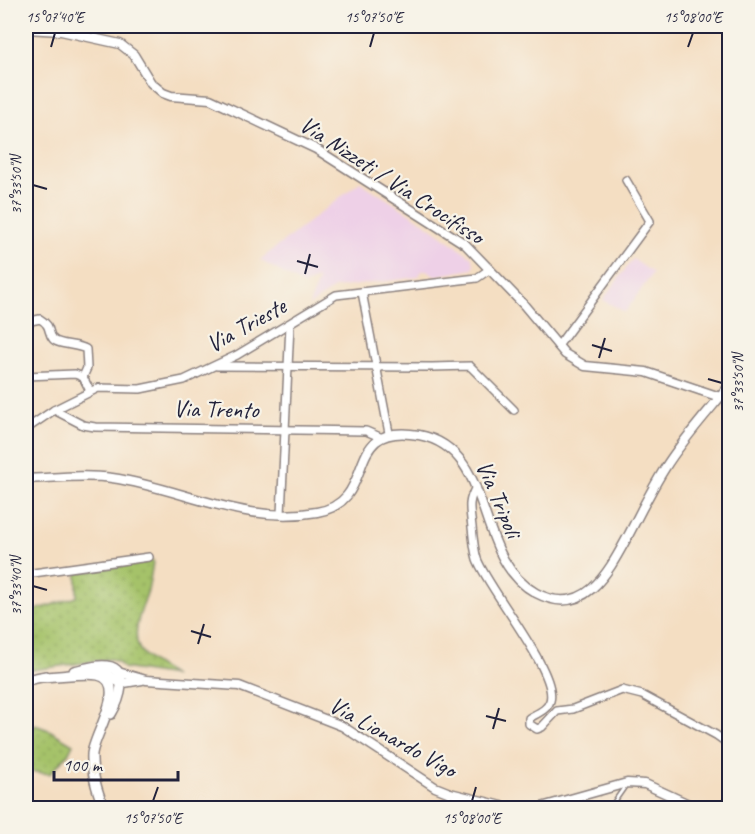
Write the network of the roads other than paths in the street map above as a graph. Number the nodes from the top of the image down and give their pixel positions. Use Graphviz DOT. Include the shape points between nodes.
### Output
graph roads {
  1 [pos="26,29"];
  2 [pos="626,180"];
  3 [pos="490,269"];
  4 [pos="362,292"];
  5 [pos="26,322"];
  6 [pos="290,325"];
  7 [pos="558,346"];
  8 [pos="214,366"];
  9 [pos="287,366"];
  10 [pos="378,366"];
  11 [pos="26,376"];
  12 [pos="83,377"];
  13 [pos="729,385"];
  14 [pos="90,391"];
  15 [pos="720,397"];
  16 [pos="54,410"];
  17 [pos="514,410"];
  18 [pos="26,429"];
  19 [pos="284,430"];
  20 [pos="389,433"];
  21 [pos="380,437"];
  22 [pos="26,479"];
  23 [pos="476,487"];
  24 [pos="281,514"];
  25 [pos="149,557"];
  26 [pos="26,574"];
  27 [pos="118,672"];
  28 [pos="42,677"];
  29 [pos="58,677"];
  30 [pos="26,680"];
  31 [pos="146,680"];
  32 [pos="121,682"];
  33 [pos="98,733"];
  34 [pos="729,745"];
  35 [pos="627,783"];
  36 [pos="729,796"];
  37 [pos="104,808"];
  38 [pos="510,808"];
  39 [pos="538,808"];
  40 [pos="610,808"];
  41 [pos="697,808"];
  42 [pos="722,808"];
  1 -- 3 [label="street, Via Nizzeti / Via Crocifisso" via="61,31 120,44 134,55 151,83 163,93 210,99 309,146 465,244"];
  2 -- 7 [label="street" via="650,222"];
  3 -- 4 [label="street, Via Trieste" via="477,278"];
  3 -- 7 [label="street, Via Nizzeti / Via Crocifisso"];
  4 -- 6 [label="street, Via Trieste" via="336,295"];
  4 -- 10 [label="street"];
  5 -- 12 [label="street" via="40,319 55,341 86,350"];
  6 -- 8 [label="street, Via Trieste"];
  6 -- 9 [label="street"];
  7 -- 15 [label="street, Via Nizzeti / Via Crocifisso" via="585,366 646,372"];
  8 -- 9 [label="street"];
  8 -- 14 [label="street, Via Trieste" via="160,386"];
  9 -- 10 [label="street"];
  9 -- 19 [label="street"];
  10 -- 17 [label="street" via="470,366"];
  10 -- 20 [label="street"];
  11 -- 12 [label="street"];
  12 -- 14 [label="street"];
  13 -- 15 [label="street, Via Tripoli"];
  14 -- 16 [label="street, Via Trieste"];
  15 -- 23 [label="street, Via Tripoli" via="665,469 606,575 578,597 547,598 521,582 496,545"];
  16 -- 18 [label="street, Via Trieste"];
  16 -- 19 [label="street, Via Trento" via="95,427"];
  19 -- 21 [label="street, Via Trento" via="366,431"];
  19 -- 24 [label="street"];
  20 -- 21 [label="street, Via Tripoli"];
  20 -- 23 [label="street, Via Tripoli" via="423,436 448,447 464,462"];
  21 -- 24 [label="street" via="372,444 346,497 337,506 306,514"];
  22 -- 24 [label="street" via="111,478 244,513"];
  23 -- 34 [label="street" via="468,501 477,559 549,683 550,702 530,718 531,727 542,727 557,711 573,709 622,690 642,695"];
  25 -- 26 [label="street"];
  27 -- 28 [label="main road" via="104,665"];
  27 -- 31 [label="street, Via Lionardo Vigo"];
  27 -- 32 [label="main road"];
  28 -- 29 [label="main road"];
  28 -- 30 [label="main road"];
  29 -- 32 [label="street" via="99,670"];
  29 -- 33 [label="main road" via="95,674 109,682 111,699"];
  31 -- 32 [label="street"];
  31 -- 38 [label="street, Via Lionardo Vigo" via="239,686 342,726 435,787"];
  32 -- 33 [label="main road" via="116,706"];
  33 -- 37 [label="main road" via="92,754"];
  35 -- 39 [label="street"];
  35 -- 40 [label="lane"];
  35 -- 41 [label="street" via="645,784"];
  36 -- 42 [label="street"];
}
